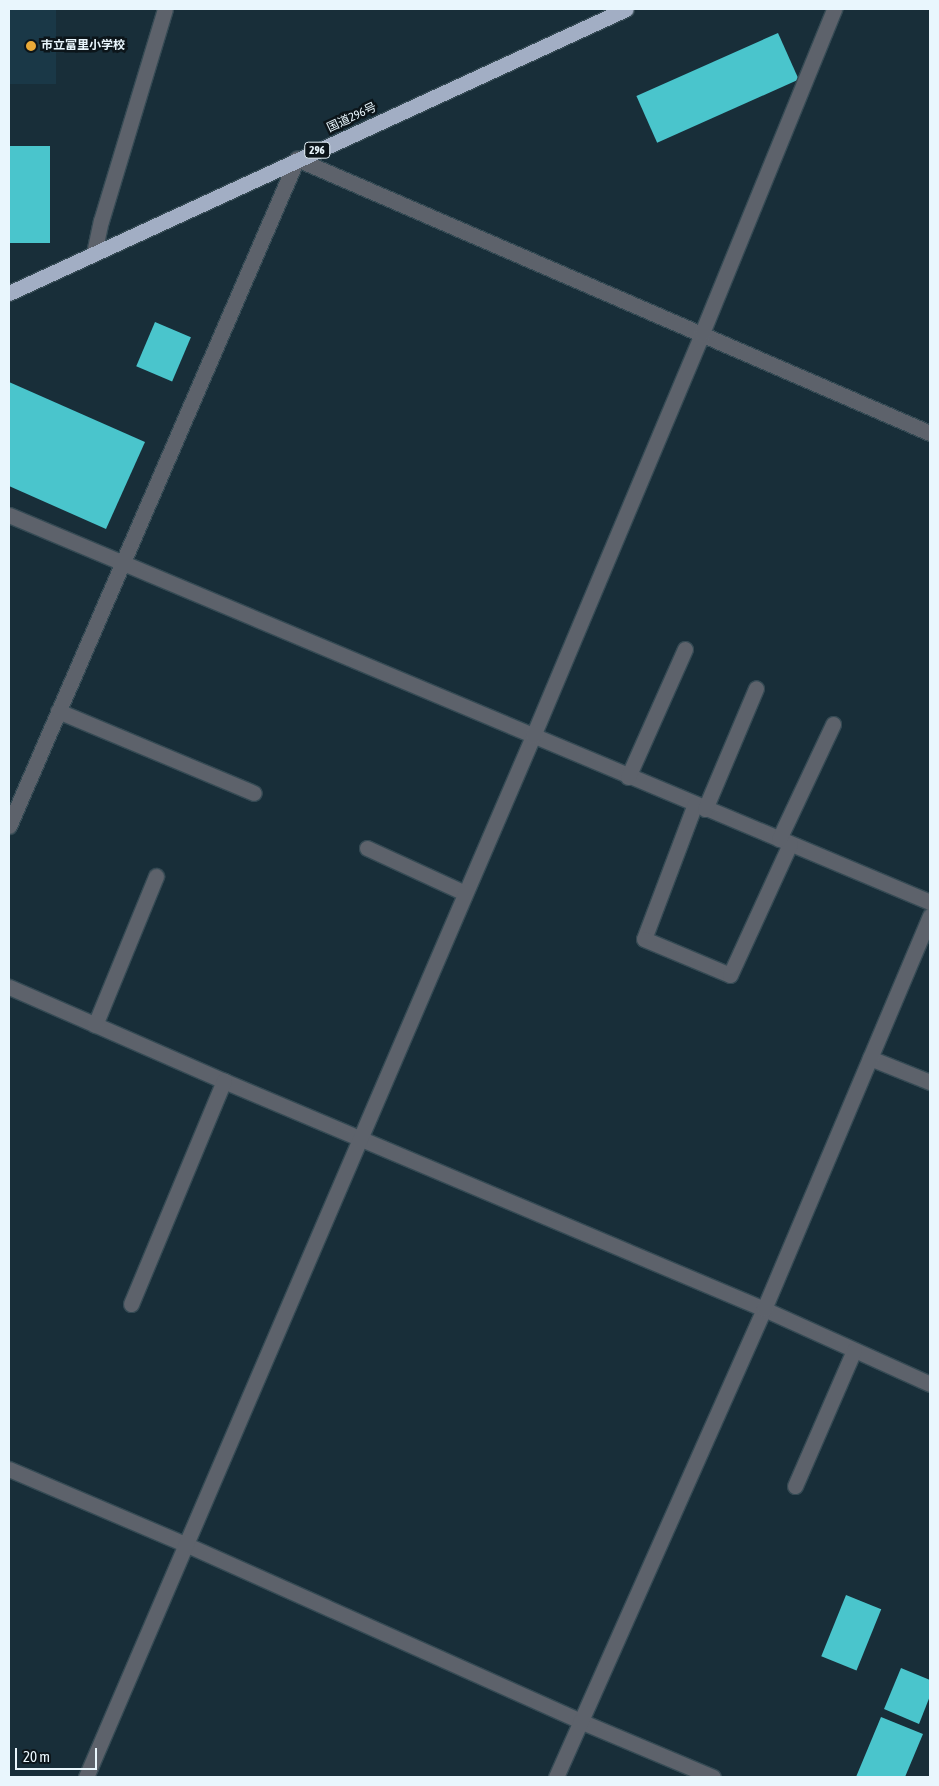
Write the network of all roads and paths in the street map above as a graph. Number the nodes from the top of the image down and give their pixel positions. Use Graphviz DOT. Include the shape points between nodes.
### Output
graph roads {
  1 [pos="165,9"];
  2 [pos="626,9"];
  3 [pos="834,9"];
  4 [pos="297,159"];
  5 [pos="94,253"];
  6 [pos="9,293"];
  7 [pos="702,333"];
  8 [pos="930,433"];
  9 [pos="9,515"];
  10 [pos="122,563"];
  11 [pos="685,649"];
  12 [pos="756,688"];
  13 [pos="58,711"];
  14 [pos="833,724"];
  15 [pos="533,736"];
  16 [pos="628,777"];
  17 [pos="254,793"];
  18 [pos="700,807"];
  19 [pos="9,826"];
  20 [pos="784,841"];
  21 [pos="367,848"];
  22 [pos="156,876"];
  23 [pos="465,893"];
  24 [pos="930,902"];
  25 [pos="930,916"];
  26 [pos="9,987"];
  27 [pos="95,1025"];
  28 [pos="870,1058"];
  29 [pos="224,1081"];
  30 [pos="930,1082"];
  31 [pos="360,1138"];
  32 [pos="131,1304"];
  33 [pos="764,1309"];
  34 [pos="854,1350"];
  35 [pos="930,1384"];
  36 [pos="9,1469"];
  37 [pos="795,1486"];
  38 [pos="185,1544"];
  39 [pos="580,1721"];
  40 [pos="86,1777"];
  41 [pos="556,1777"];
  42 [pos="713,1777"];
  1 -- 5 [label="street"];
  2 -- 4 [label="highway, 国道296号 / 296"];
  3 -- 7 [label="street"];
  4 -- 5 [label="highway, 国道296号 / 296"];
  4 -- 7 [label="street"];
  4 -- 10 [label="street"];
  5 -- 6 [label="highway, 国道296号 / 296"];
  7 -- 8 [label="street"];
  7 -- 15 [label="street"];
  9 -- 10 [label="street"];
  10 -- 13 [label="street"];
  10 -- 15 [label="street"];
  11 -- 16 [label="street"];
  12 -- 18 [label="street"];
  13 -- 17 [label="street"];
  13 -- 19 [label="street"];
  14 -- 20 [label="street"];
  15 -- 16 [label="street"];
  15 -- 23 [label="street"];
  16 -- 18 [label="street"];
  18 -- 20 [label="street"];
  18 -- 20 [label="street" via="644,939 730,975"];
  20 -- 24 [label="street"];
  21 -- 23 [label="street"];
  22 -- 27 [label="street"];
  23 -- 31 [label="street"];
  25 -- 28 [label="street"];
  26 -- 27 [label="street"];
  27 -- 29 [label="street"];
  28 -- 30 [label="street"];
  28 -- 33 [label="street"];
  29 -- 31 [label="street"];
  29 -- 32 [label="street"];
  31 -- 33 [label="street"];
  31 -- 38 [label="street"];
  33 -- 34 [label="street"];
  33 -- 39 [label="street"];
  34 -- 35 [label="street"];
  34 -- 37 [label="street"];
  36 -- 38 [label="street"];
  38 -- 39 [label="street"];
  38 -- 40 [label="street"];
  39 -- 41 [label="street"];
  39 -- 42 [label="street"];
}
